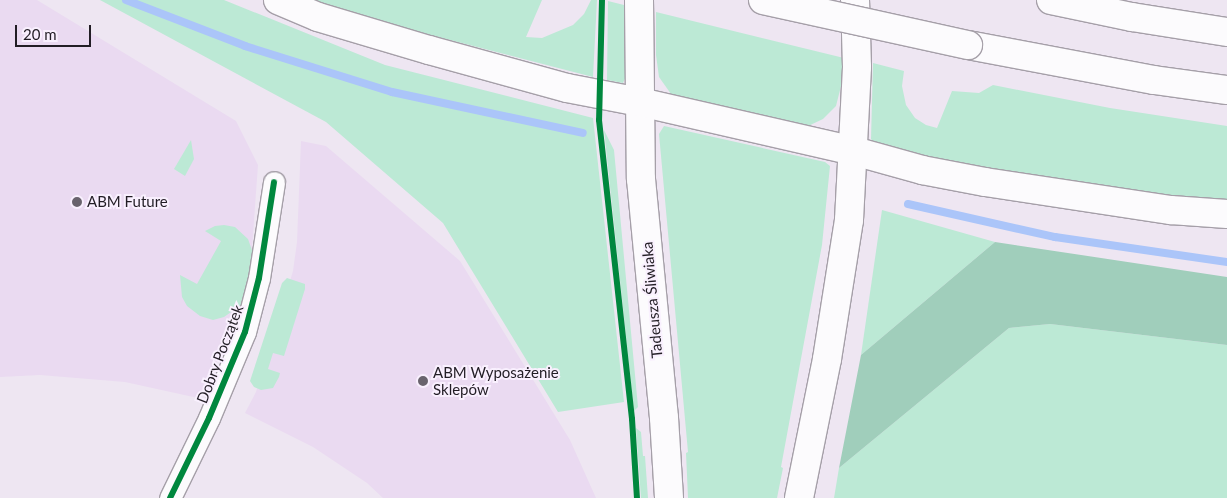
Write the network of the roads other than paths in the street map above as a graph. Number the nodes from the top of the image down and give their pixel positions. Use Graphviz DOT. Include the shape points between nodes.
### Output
graph roads {
  1 [pos="278,0"];
  2 [pos="640,0"];
  3 [pos="763,0"];
  4 [pos="855,0"];
  5 [pos="1051,0"];
  6 [pos="1227,32"];
  7 [pos="1227,90"];
  8 [pos="640,102"];
  9 [pos="854,151"];
  10 [pos="274,182"];
  11 [pos="1227,214"];
  12 [pos="170,498"];
  13 [pos="669,498"];
  14 [pos="799,498"];
  1 -- 8 [label="main road" via="318,17 429,50 567,88"];
  2 -- 8 [label="main road, Tadeusza Śliwiaka"];
  3 -- 7 [label="main road, bridge" via="968,45 1154,80"];
  4 -- 9 [label="main road"];
  5 -- 6 [label="main road"];
  8 -- 9 [label="main road"];
  8 -- 13 [label="main road, Tadeusza Śliwiaka" via="641,179"];
  9 -- 11 [label="main road" via="922,170 985,182 1126,204"];
  9 -- 14 [label="main road" via="848,220 827,359"];
  10 -- 12 [label="street, Dobry Początek" via="259,278 245,332 209,418"];
}
